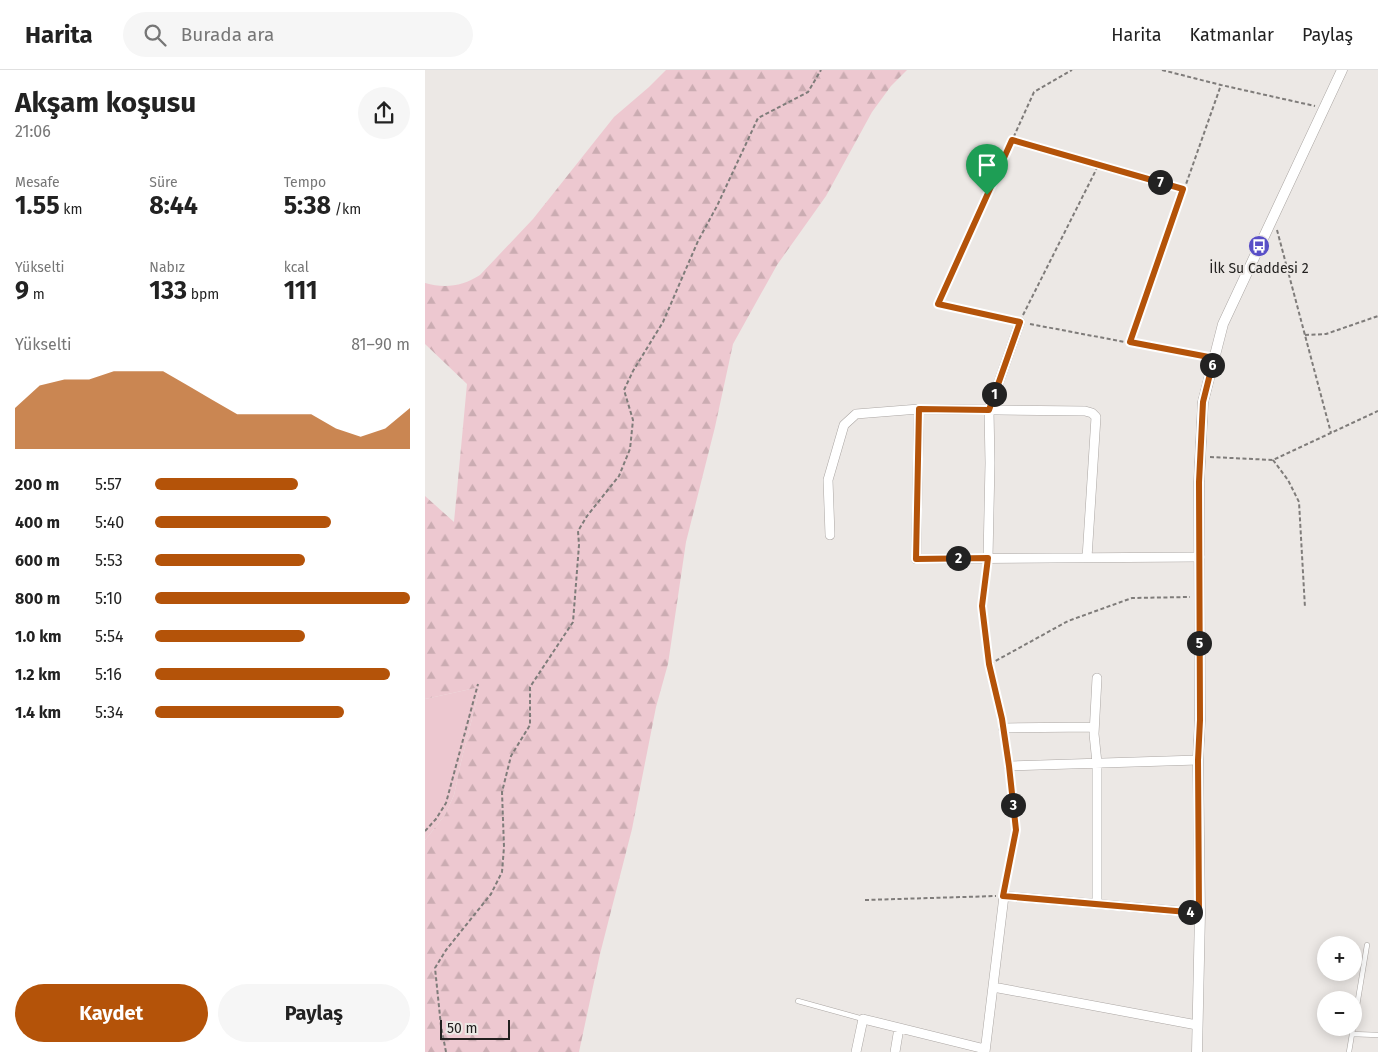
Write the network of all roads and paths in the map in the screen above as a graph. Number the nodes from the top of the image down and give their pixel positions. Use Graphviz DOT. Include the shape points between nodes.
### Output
graph roads {
  1 [pos="821,70"];
  2 [pos="1072,70"];
  3 [pos="1161,70"];
  4 [pos="1342,70"];
  5 [pos="1221,85"];
  6 [pos="1325,108"];
  7 [pos="1012,140"];
  8 [pos="1099,166"];
  9 [pos="1183,189"];
  10 [pos="1273,214"];
  11 [pos="1378,316"];
  12 [pos="1020,322"];
  13 [pos="1305,335"];
  14 [pos="1130,342"];
  15 [pos="1214,358"];
  16 [pos="919,409"];
  17 [pos="989,410"];
  18 [pos="1378,411"];
  19 [pos="1331,433"];
  20 [pos="1200,457"];
  21 [pos="1273,460"];
  22 [pos="830,535"];
  23 [pos="1200,557"];
  24 [pos="988,558"];
  25 [pos="1087,558"];
  26 [pos="1199,597"];
  27 [pos="1305,608"];
  28 [pos="989,664"];
  29 [pos="1097,678"];
  30 [pos="478,684"];
  31 [pos="1094,727"];
  32 [pos="1003,728"];
  33 [pos="1198,760"];
  34 [pos="1097,764"];
  35 [pos="1009,766"];
  36 [pos="425,831"];
  37 [pos="1003,896"];
  38 [pos="865,900"];
  39 [pos="1097,904"];
  40 [pos="1199,913"];
  41 [pos="1367,945"];
  42 [pos="993,987"];
  43 [pos="1359,991"];
  44 [pos="798,1001"];
  45 [pos="863,1019"];
  46 [pos="1197,1025"];
  47 [pos="899,1028"];
  48 [pos="1362,1034"];
  49 [pos="1378,1035"];
  50 [pos="1352,1036"];
  51 [pos="985,1051"];
  52 [pos="446,1052"];
  53 [pos="856,1052"];
  54 [pos="895,1052"];
  55 [pos="1197,1052"];
  56 [pos="1349,1052"];
  1 -- 52 [label="path" via="808,92 758,118 663,322 624,390 633,420 630,449 619,476 578,531 573,622 530,687 530,725 511,756 502,792 502,872 491,894 435,968"];
  2 -- 7 [label="path" via="1034,92"];
  3 -- 5 [label="path"];
  4 -- 6 [label="street"];
  5 -- 6 [label="path"];
  5 -- 9 [label="path"];
  6 -- 10 [label="street"];
  7 -- 8 [label="path"];
  7 -- 12 [label="path" via="938,304"];
  8 -- 9 [label="path"];
  8 -- 12 [label="path"];
  9 -- 14 [label="path"];
  10 -- 13 [label="path"];
  10 -- 15 [label="street" via="1223,324"];
  11 -- 13 [label="path" via="1326,334"];
  12 -- 14 [label="path"];
  12 -- 17 [label="street"];
  13 -- 19 [label="path"];
  14 -- 15 [label="path"];
  15 -- 20 [label="street" via="1203,402"];
  16 -- 17 [label="street"];
  16 -- 22 [label="street" via="856,414 844,425 828,480"];
  16 -- 24 [label="street" via="916,559"];
  17 -- 24 [label="street"];
  17 -- 25 [label="street" via="1085,412 1095,415"];
  18 -- 19 [label="path"];
  19 -- 21 [label="path"];
  20 -- 21 [label="path"];
  20 -- 23 [label="street"];
  21 -- 27 [label="path" via="1299,502"];
  23 -- 25 [label="street"];
  23 -- 26 [label="street"];
  24 -- 25 [label="street"];
  24 -- 28 [label="path" via="982,606"];
  26 -- 28 [label="path" via="1132,598 1068,621"];
  26 -- 33 [label="street"];
  28 -- 32 [label="path"];
  29 -- 31 [label="street"];
  30 -- 36 [label="path" via="446,803"];
  31 -- 32 [label="street"];
  31 -- 34 [label="street"];
  32 -- 35 [label="path"];
  33 -- 34 [label="street"];
  33 -- 40 [label="street"];
  34 -- 35 [label="street"];
  34 -- 39 [label="street"];
  35 -- 37 [label="path" via="1016,830"];
  37 -- 38 [label="path"];
  37 -- 39 [label="street"];
  37 -- 42 [label="street"];
  39 -- 40 [label="street"];
  40 -- 46 [label="street"];
  41 -- 43 [label="lane"];
  42 -- 46 [label="street"];
  42 -- 51 [label="street"];
  44 -- 45 [label="lane"];
  45 -- 47 [label="street"];
  45 -- 53 [label="street"];
  46 -- 55 [label="street"];
  47 -- 51 [label="street"];
  47 -- 54 [label="street"];
  48 -- 49 [label="lane"];
  50 -- 56 [label="lane"];
}
